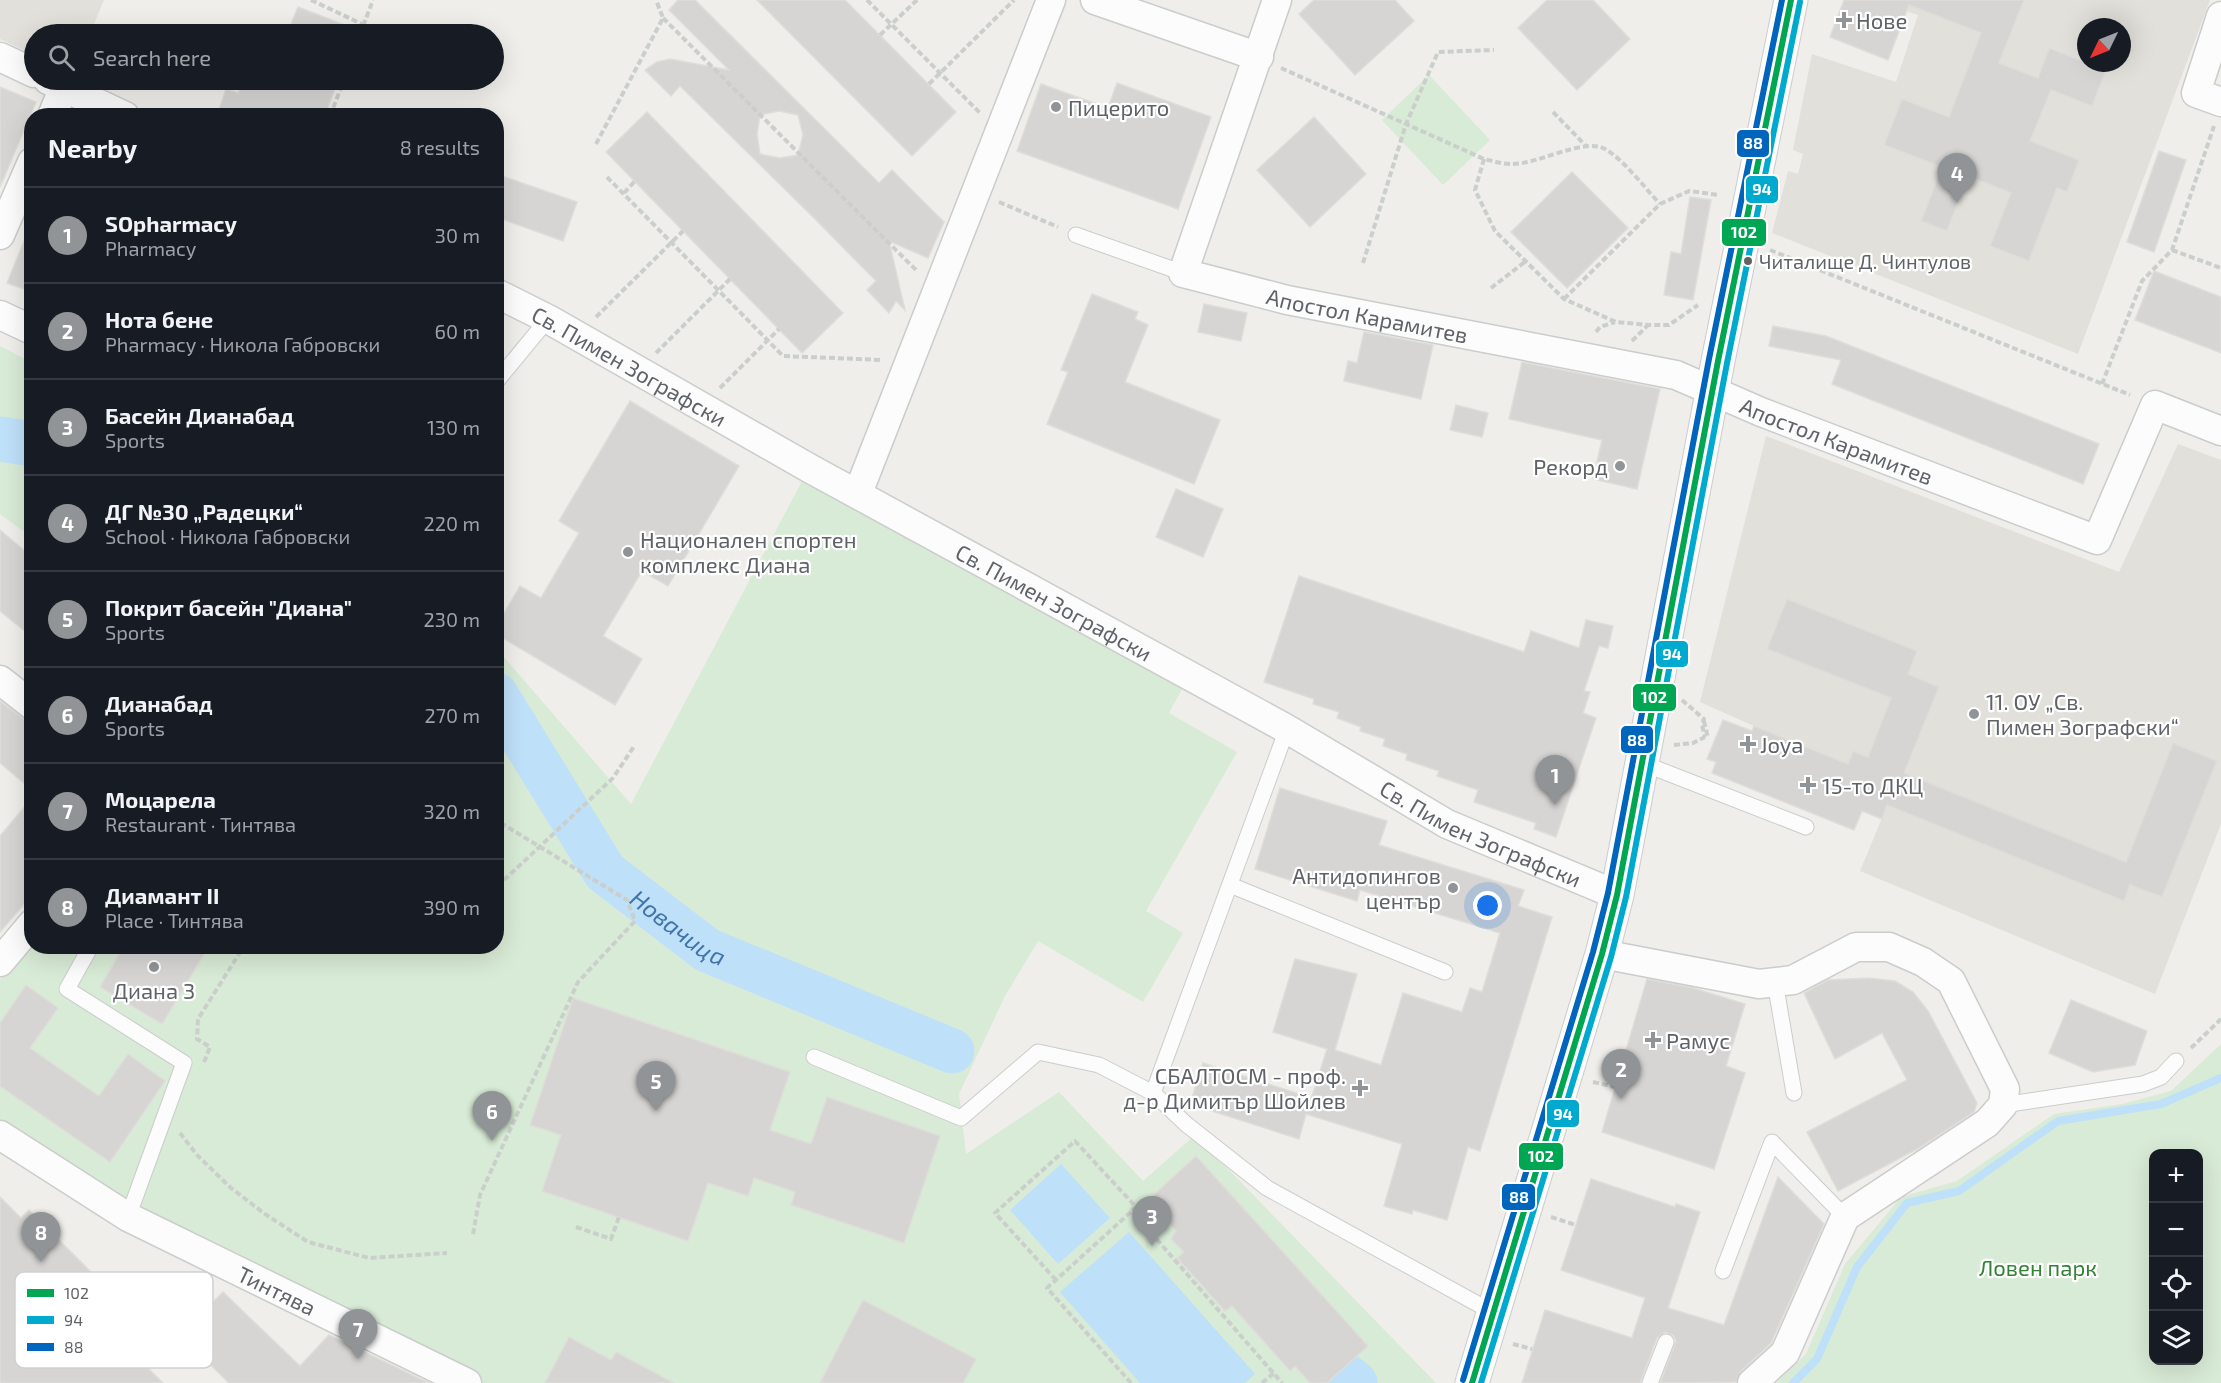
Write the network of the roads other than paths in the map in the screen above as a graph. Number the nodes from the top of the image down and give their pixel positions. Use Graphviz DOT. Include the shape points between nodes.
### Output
graph roads {
  1 [pos="1051,0"];
  2 [pos="1095,0"];
  3 [pos="1277,0"];
  4 [pos="1784,2"];
  5 [pos="2221,16"];
  6 [pos="0,57"];
  7 [pos="1259,57"];
  8 [pos="24,68"];
  9 [pos="55,90"];
  10 [pos="70,90"];
  11 [pos="2221,102"];
  12 [pos="53,108"];
  13 [pos="108,108"];
  14 [pos="24,180"];
  15 [pos="0,235"];
  16 [pos="1076,235"];
  17 [pos="1183,273"];
  18 [pos="504,297"];
  19 [pos="0,315"];
  20 [pos="548,319"];
  21 [pos="24,326"];
  22 [pos="504,372"];
  23 [pos="1713,391"];
  24 [pos="2221,431"];
  25 [pos="858,493"];
  26 [pos="0,680"];
  27 [pos="24,699"];
  28 [pos="1287,729"];
  29 [pos="1654,754"];
  30 [pos="1806,827"];
  31 [pos="1230,885"];
  32 [pos="1617,895"];
  33 [pos="24,934"];
  34 [pos="87,954"];
  35 [pos="1602,954"];
  36 [pos="0,962"];
  37 [pos="1445,972"];
  38 [pos="1775,982"];
  39 [pos="814,1057"];
  40 [pos="2176,1061"];
  41 [pos="1154,1093"];
  42 [pos="1794,1093"];
  43 [pos="2003,1105"];
  44 [pos="0,1135"];
  45 [pos="1845,1217"];
  46 [pos="128,1218"];
  47 [pos="1723,1271"];
  48 [pos="1500,1328"];
  49 [pos="1666,1342"];
  50 [pos="467,1383"];
  51 [pos="1472,1383"];
  52 [pos="1650,1383"];
  53 [pos="1752,1383"];
  1 -- 25 [label="street"];
  2 -- 7 [label="street"];
  3 -- 7 [label="street"];
  4 -- 23 [label="street"];
  5 -- 11 [label="street" via="2196,93"];
  6 -- 8 [label="street"];
  7 -- 17 [label="street"];
  9 -- 12 [label="street"];
  10 -- 13 [label="street"];
  14 -- 15 [label="street"];
  16 -- 17 [label="lane, Апостол Карамитев"];
  17 -- 23 [label="street, Апостол Карамитев" via="1287,300 1676,375"];
  18 -- 20 [label="street, Св. Пимен Зографски"];
  19 -- 21 [label="street"];
  20 -- 22 [label="lane"];
  20 -- 25 [label="street, Св. Пимен Зографски"];
  23 -- 24 [label="street, Апостол Карамитев" via="2097,540 2155,405"];
  23 -- 29 [label="street"];
  25 -- 28 [label="street, Св. Пимен Зографски"];
  26 -- 27 [label="street"];
  28 -- 31 [label="lane"];
  28 -- 32 [label="street, Св. Пимен Зографски" via="1447,824"];
  29 -- 30 [label="lane"];
  29 -- 32 [label="street"];
  31 -- 37 [label="lane"];
  31 -- 41 [label="lane"];
  32 -- 35 [label="street"];
  33 -- 36 [label="street"];
  34 -- 46 [label="lane" via="67,989 184,1063"];
  35 -- 38 [label="street" via="1759,984"];
  35 -- 48 [label="street"];
  38 -- 42 [label="lane"];
  38 -- 43 [label="street" via="1793,980 1856,947 1889,946 1923,962 1951,981 2005,1089"];
  39 -- 41 [label="lane" via="961,1118 1038,1052 1099,1065"];
  40 -- 43 [label="lane" via="2161,1077 2143,1084"];
  41 -- 48 [label="lane" via="1186,1124 1267,1188"];
  43 -- 45 [label="street" via="1987,1123"];
  44 -- 46 [label="street, Тинтява"];
  45 -- 47 [label="lane" via="1772,1142"];
  45 -- 53 [label="street" via="1785,1353"];
  46 -- 50 [label="street, Тинтява"];
  48 -- 51 [label="street"];
  49 -- 52 [label="lane"];
}
